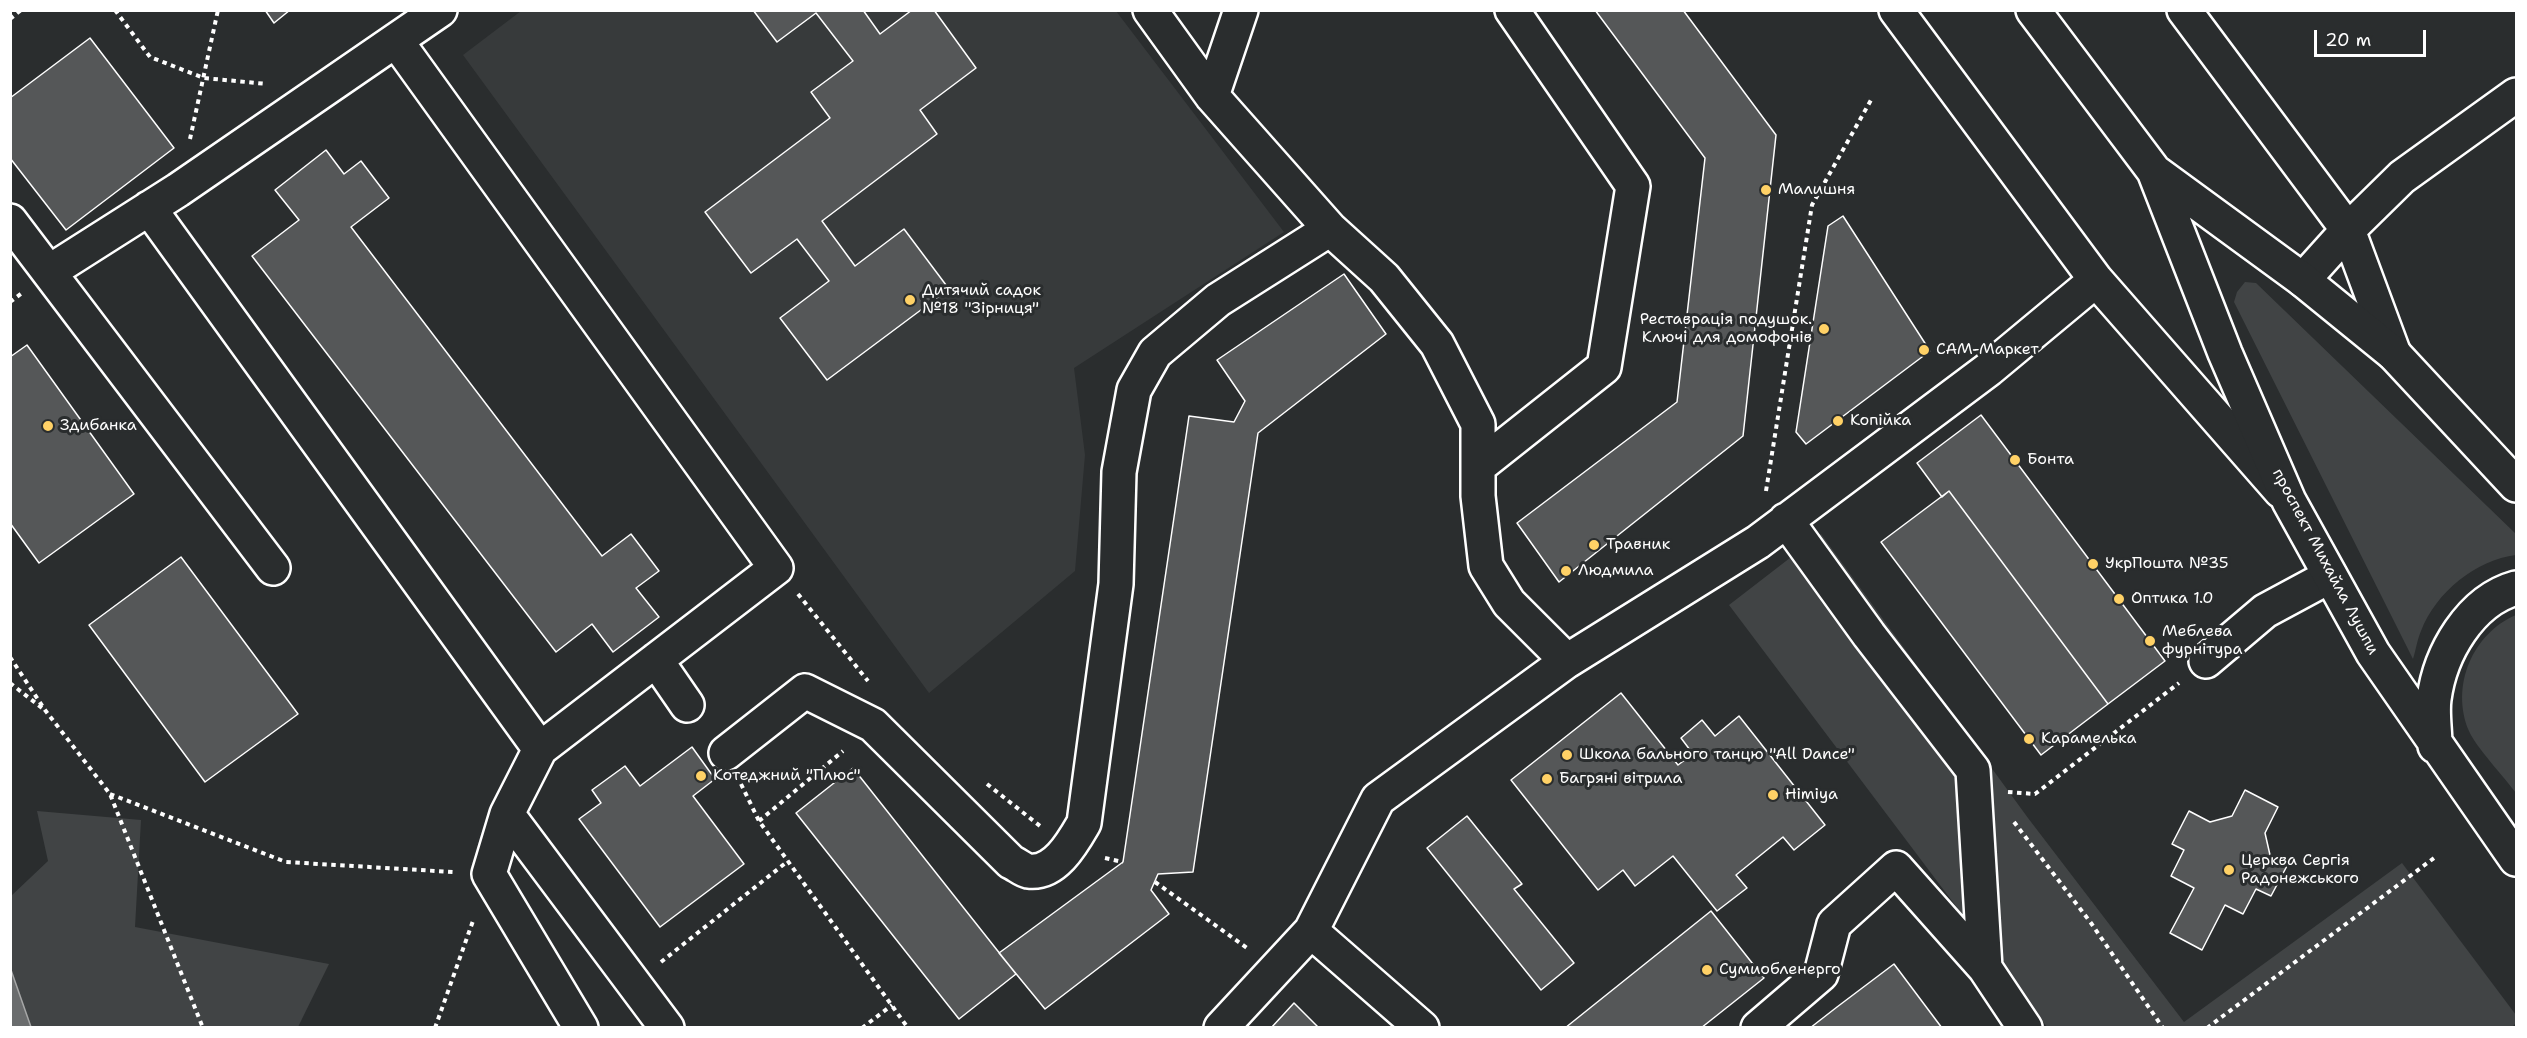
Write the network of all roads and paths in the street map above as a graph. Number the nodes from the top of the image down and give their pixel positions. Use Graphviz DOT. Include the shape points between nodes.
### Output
graph roads {
  1 [pos="21,10"];
  2 [pos="115,10"];
  3 [pos="218,10"];
  4 [pos="440,10"];
  5 [pos="1150,10"];
  6 [pos="1241,10"];
  7 [pos="1512,10"];
  8 [pos="1896,10"];
  9 [pos="2033,10"];
  10 [pos="2184,10"];
  11 [pos="10,20"];
  12 [pos="397,42"];
  13 [pos="204,78"];
  14 [pos="271,85"];
  15 [pos="2517,95"];
  16 [pos="1212,96"];
  17 [pos="1871,100"];
  18 [pos="2154,171"];
  19 [pos="178,190"];
  20 [pos="149,208"];
  21 [pos="10,221"];
  22 [pos="1330,229"];
  23 [pos="2348,230"];
  24 [pos="49,272"];
  25 [pos="2096,280"];
  26 [pos="2303,280"];
  27 [pos="2394,354"];
  28 [pos="1479,466"];
  29 [pos="2517,485"];
  30 [pos="2289,501"];
  31 [pos="1786,520"];
  32 [pos="1758,542"];
  33 [pos="273,568"];
  34 [pos="776,568"];
  35 [pos="2330,576"];
  36 [pos="2517,588"];
  37 [pos="10,657"];
  38 [pos="656,660"];
  39 [pos="1567,661"];
  40 [pos="2206,661"];
  41 [pos="10,683"];
  42 [pos="687,705"];
  43 [pos="45,710"];
  44 [pos="873,725"];
  45 [pos="2435,746"];
  46 [pos="540,749"];
  47 [pos="726,753"];
  48 [pos="1973,770"];
  49 [pos="979,778"];
  50 [pos="110,794"];
  51 [pos="507,814"];
  52 [pos="2008,815"];
  53 [pos="759,821"];
  54 [pos="1069,849"];
  55 [pos="2434,858"];
  56 [pos="2517,860"];
  57 [pos="788,861"];
  58 [pos="1123,862"];
  59 [pos="489,874"];
  60 [pos="1155,882"];
  61 [pos="1311,932"];
  62 [pos="1985,968"];
  63 [pos="1276,969"];
  64 [pos="633,984"];
  65 [pos="892,1005"];
  66 [pos="203,1028"];
  67 [pos="435,1028"];
  68 [pos="580,1028"];
  69 [pos="667,1028"];
  70 [pos="862,1028"];
  71 [pos="908,1028"];
  72 [pos="1221,1028"];
  73 [pos="1422,1028"];
  74 [pos="1758,1028"];
  75 [pos="2025,1028"];
  76 [pos="2163,1028"];
  77 [pos="2207,1028"];
  1 -- 11 [label="path"];
  2 -- 13 [label="path" via="150,57"];
  3 -- 13 [label="path"];
  4 -- 12 [label="main road"];
  5 -- 16 [label="main road"];
  6 -- 16 [label="main road"];
  7 -- 28 [label="main road" via="1633,186 1604,367"];
  8 -- 25 [label="main road"];
  9 -- 18 [label="main road, проспект Михайла Лушпи"];
  10 -- 23 [label="main road"];
  12 -- 19 [label="main road"];
  12 -- 34 [label="main road"];
  13 -- 14 [label="path"];
  13 -- 19 [label="path"];
  15 -- 23 [label="main road" via="2402,177"];
  16 -- 22 [label="main road"];
  17 -- 32 [label="path" via="1812,206"];
  18 -- 26 [label="main road, проспект Михайла Лушпи"];
  18 -- 30 [label="main road, проспект Михайла Лушпи" via="2225,353"];
  19 -- 20 [label="main road"];
  20 -- 24 [label="main road"];
  20 -- 46 [label="main road"];
  21 -- 24 [label="main road"];
  22 -- 28 [label="main road" via="1384,278 1437,344 1478,424"];
  22 -- 54 [label="main road" via="1218,300 1155,353 1134,390 1119,472 1116,584 1084,824"];
  23 -- 26 [label="main road"];
  23 -- 27 [label="main road"];
  24 -- 33 [label="main road"];
  25 -- 30 [label="main road"];
  25 -- 31 [label="main road" via="1989,369"];
  26 -- 27 [label="main road, проспект Михайла Лушпи"];
  27 -- 29 [label="main road, проспект Михайла Лушпи"];
  28 -- 39 [label="main road" via="1478,496 1486,566 1509,603"];
  30 -- 35 [label="main road, проспект Михайла Лушпи"];
  31 -- 32 [label="main road"];
  31 -- 48 [label="main road"];
  32 -- 39 [label="main road"];
  34 -- 38 [label="main road"];
  34 -- 44 [label="path" via="889,707"];
  35 -- 40 [label="main road" via="2265,611"];
  35 -- 45 [label="main road, проспект Михайла Лушпи" via="2373,653"];
  36 -- 45 [label="main road" via="2473,612 2446,653 2434,699"];
  37 -- 43 [label="path"];
  38 -- 42 [label="main road"];
  38 -- 46 [label="main road"];
  39 -- 61 [label="main road" via="1378,799"];
  40 -- 48 [label="path" via="2036,794 2003,792"];
  41 -- 43 [label="path"];
  43 -- 50 [label="path"];
  44 -- 47 [label="main road" via="805,691"];
  44 -- 53 [label="path"];
  44 -- 54 [label="main road" via="1011,862 1028,871 1047,868"];
  45 -- 56 [label="main road, проспект Михайла Лушпи"];
  46 -- 51 [label="main road"];
  47 -- 53 [label="path"];
  48 -- 62 [label="main road"];
  49 -- 54 [label="path"];
  50 -- 59 [label="path" via="286,862"];
  50 -- 66 [label="path"];
  51 -- 59 [label="main road"];
  51 -- 64 [label="main road"];
  52 -- 76 [label="path" via="2091,923"];
  53 -- 57 [label="path"];
  54 -- 58 [label="path"];
  55 -- 77 [label="path"];
  57 -- 64 [label="path"];
  57 -- 65 [label="path"];
  59 -- 67 [label="path"];
  59 -- 68 [label="main road"];
  60 -- 63 [label="path"];
  61 -- 63 [label="main road"];
  61 -- 73 [label="main road"];
  62 -- 74 [label="main road" via="1896,868 1834,924 1821,974"];
  62 -- 75 [label="main road"];
  63 -- 72 [label="main road"];
  64 -- 69 [label="main road"];
  65 -- 70 [label="path"];
  65 -- 71 [label="path"];
}
